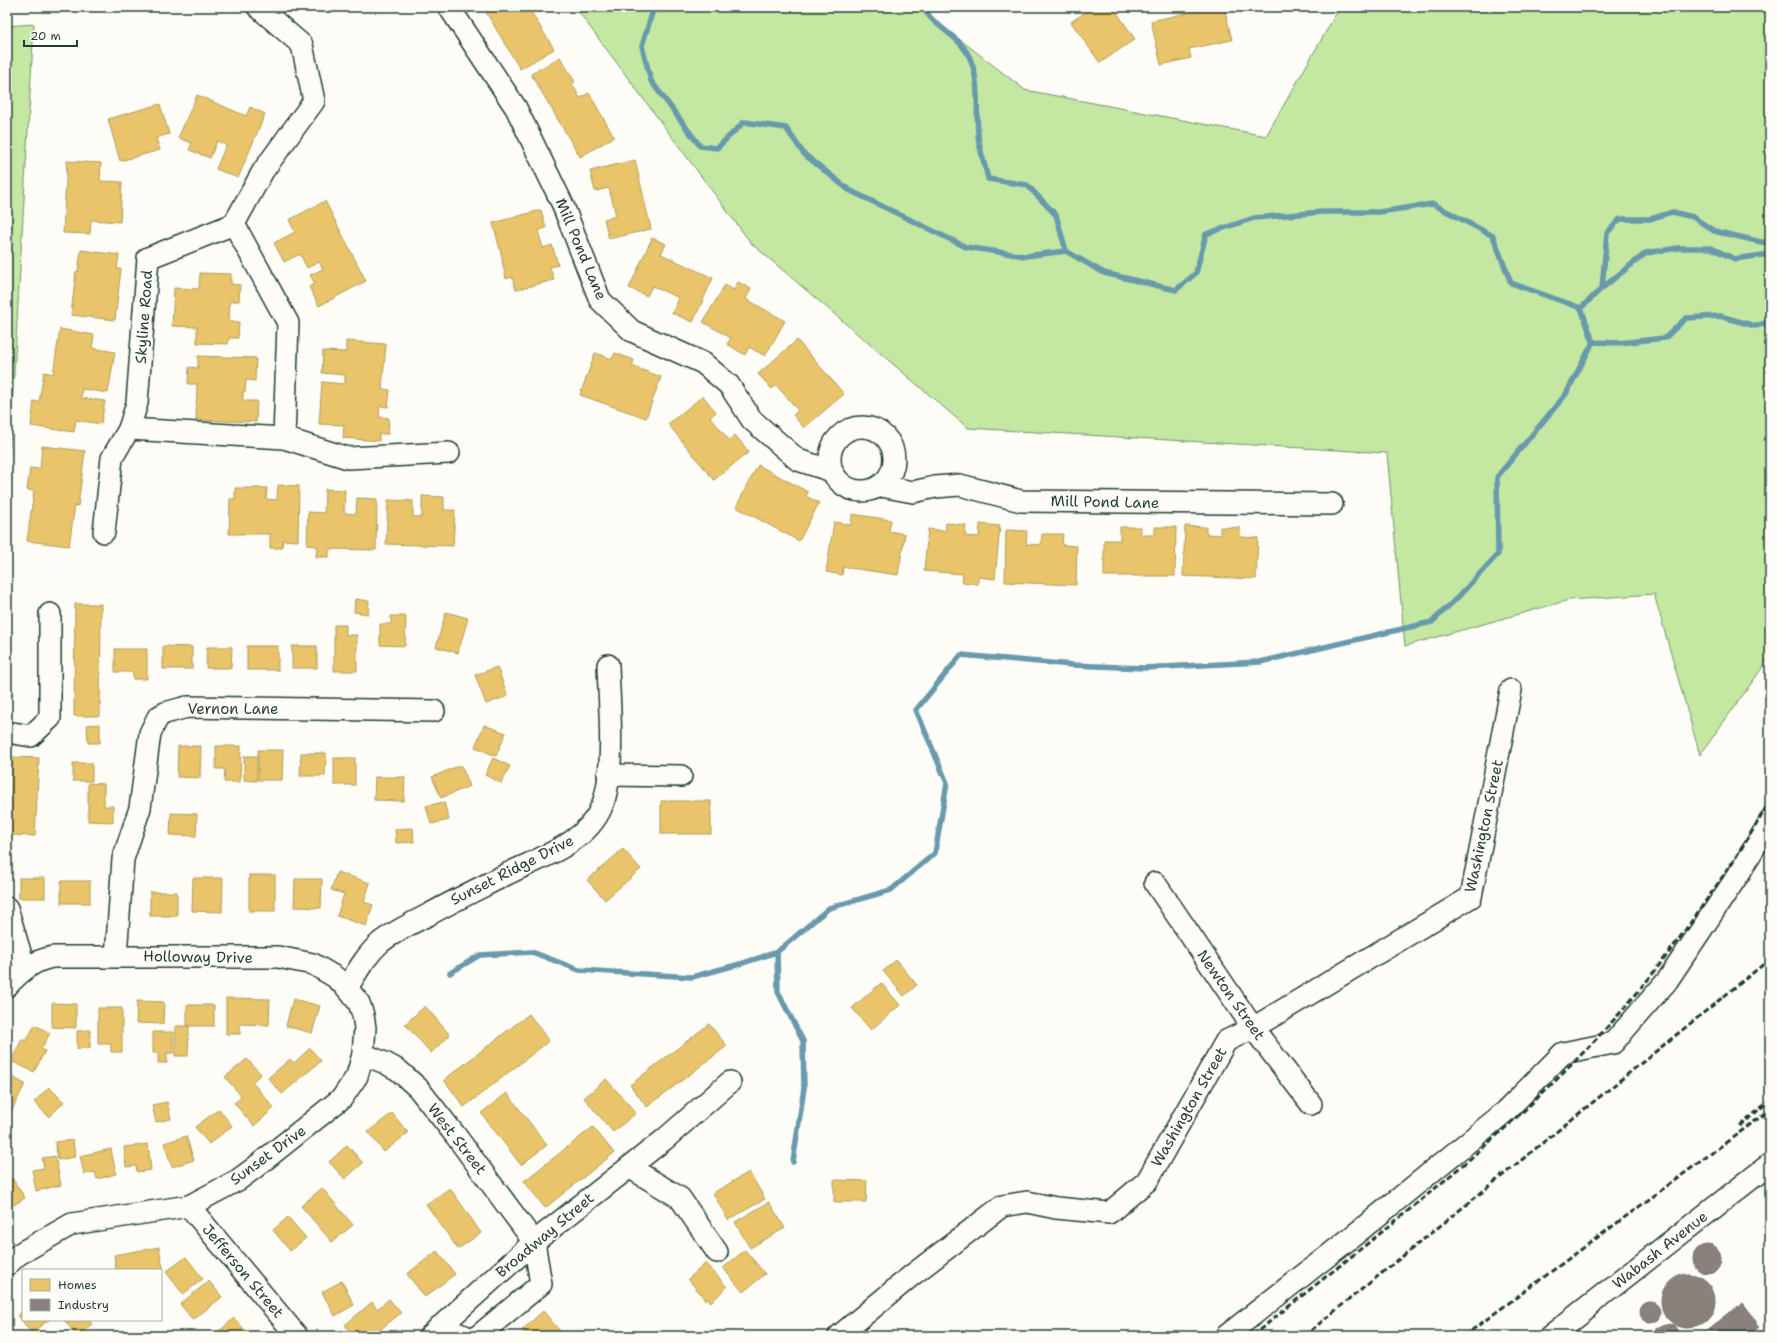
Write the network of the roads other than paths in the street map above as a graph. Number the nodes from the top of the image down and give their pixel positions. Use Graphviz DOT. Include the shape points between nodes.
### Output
graph roads {
  1 [pos="258,7"];
  2 [pos="449,7"];
  3 [pos="234,224"];
  4 [pos="129,429"];
  5 [pos="284,438"];
  6 [pos="449,453"];
  7 [pos="832,471"];
  8 [pos="881,486"];
  9 [pos="1332,504"];
  10 [pos="104,532"];
  11 [pos="50,614"];
  12 [pos="608,665"];
  13 [pos="1512,690"];
  14 [pos="434,711"];
  15 [pos="7,732"];
  16 [pos="608,775"];
  17 [pos="681,776"];
  18 [pos="1770,821"];
  19 [pos="1154,883"];
  20 [pos="7,908"];
  21 [pos="116,956"];
  22 [pos="25,969"];
  23 [pos="7,986"];
  24 [pos="353,996"];
  25 [pos="1253,1028"];
  26 [pos="363,1054"];
  27 [pos="730,1082"];
  28 [pos="1311,1104"];
  29 [pos="1770,1164"];
  30 [pos="629,1167"];
  31 [pos="188,1206"];
  32 [pos="534,1242"];
  33 [pos="717,1252"];
  34 [pos="7,1265"];
  35 [pos="434,1332"];
  36 [pos="297,1336"];
  37 [pos="465,1336"];
  38 [pos="478,1336"];
  39 [pos="839,1336"];
  40 [pos="1226,1336"];
  41 [pos="1550,1336"];
  1 -- 3 [label="street" via="302,45 314,101 263,171"];
  2 -- 7 [label="street, Mill Pond Lane" via="516,108 562,204 600,300 632,331 703,363 729,385 752,420 798,460"];
  3 -- 4 [label="street, Skyline Road" via="148,258 137,403"];
  3 -- 5 [label="street" via="288,323"];
  4 -- 5 [label="street"];
  4 -- 10 [label="street, Skyline Road" via="112,458"];
  5 -- 6 [label="street" via="348,458"];
  7 -- 8 [label="street, Mill Pond Lane" via="844,486 853,490 872,490"];
  7 -- 8 [label="street" via="831,451 842,433 861,426 872,427 889,439 894,448 893,469"];
  8 -- 9 [label="street, Mill Pond Lane" via="913,492 960,485 1021,501"];
  11 -- 15 [label="street" via="50,718 31,736"];
  12 -- 16 [label="street, Sunset Ridge Drive"];
  13 -- 25 [label="street, Washington Street" via="1471,897"];
  14 -- 21 [label="street, Vernon Lane" via="187,707 158,717 150,734 140,808 123,859"];
  16 -- 17 [label="street"];
  16 -- 24 [label="street, Sunset Ridge Drive" via="602,805 595,820 573,840 397,931 370,952 360,966"];
  18 -- 40 [label="street" via="1740,872 1667,981 1613,1043 1563,1053 1506,1111"];
  19 -- 25 [label="street, Newton Street"];
  20 -- 22 [label="street"];
  21 -- 22 [label="street, Holloway Drive" via="53,957 42,959"];
  21 -- 24 [label="street, Holloway Drive" via="278,957 299,960 313,964 335,976"];
  22 -- 23 [label="street, Holloway Drive"];
  24 -- 26 [label="street, Sunset Drive" via="365,1028"];
  25 -- 28 [label="street, Newton Street"];
  25 -- 39 [label="street, Washington Street" via="1226,1041 1147,1181 1109,1213 1056,1208 1027,1202 1002,1206 911,1276"];
  26 -- 31 [label="street, Sunset Drive" via="351,1087 332,1107 253,1169"];
  26 -- 32 [label="street, West Street" via="398,1070 418,1088"];
  27 -- 30 [label="street, Broadway Street"];
  29 -- 41 [label="street, Wabash Avenue"];
  30 -- 32 [label="street, Broadway Street"];
  30 -- 33 [label="street" via="680,1198"];
  31 -- 34 [label="street, Sunset Drive" via="72,1224 19,1254"];
  31 -- 36 [label="street, Jefferson Street"];
  32 -- 35 [label="street, Broadway Street"];
  32 -- 38 [label="street" via="541,1284"];
  35 -- 37 [label="street"];
}
